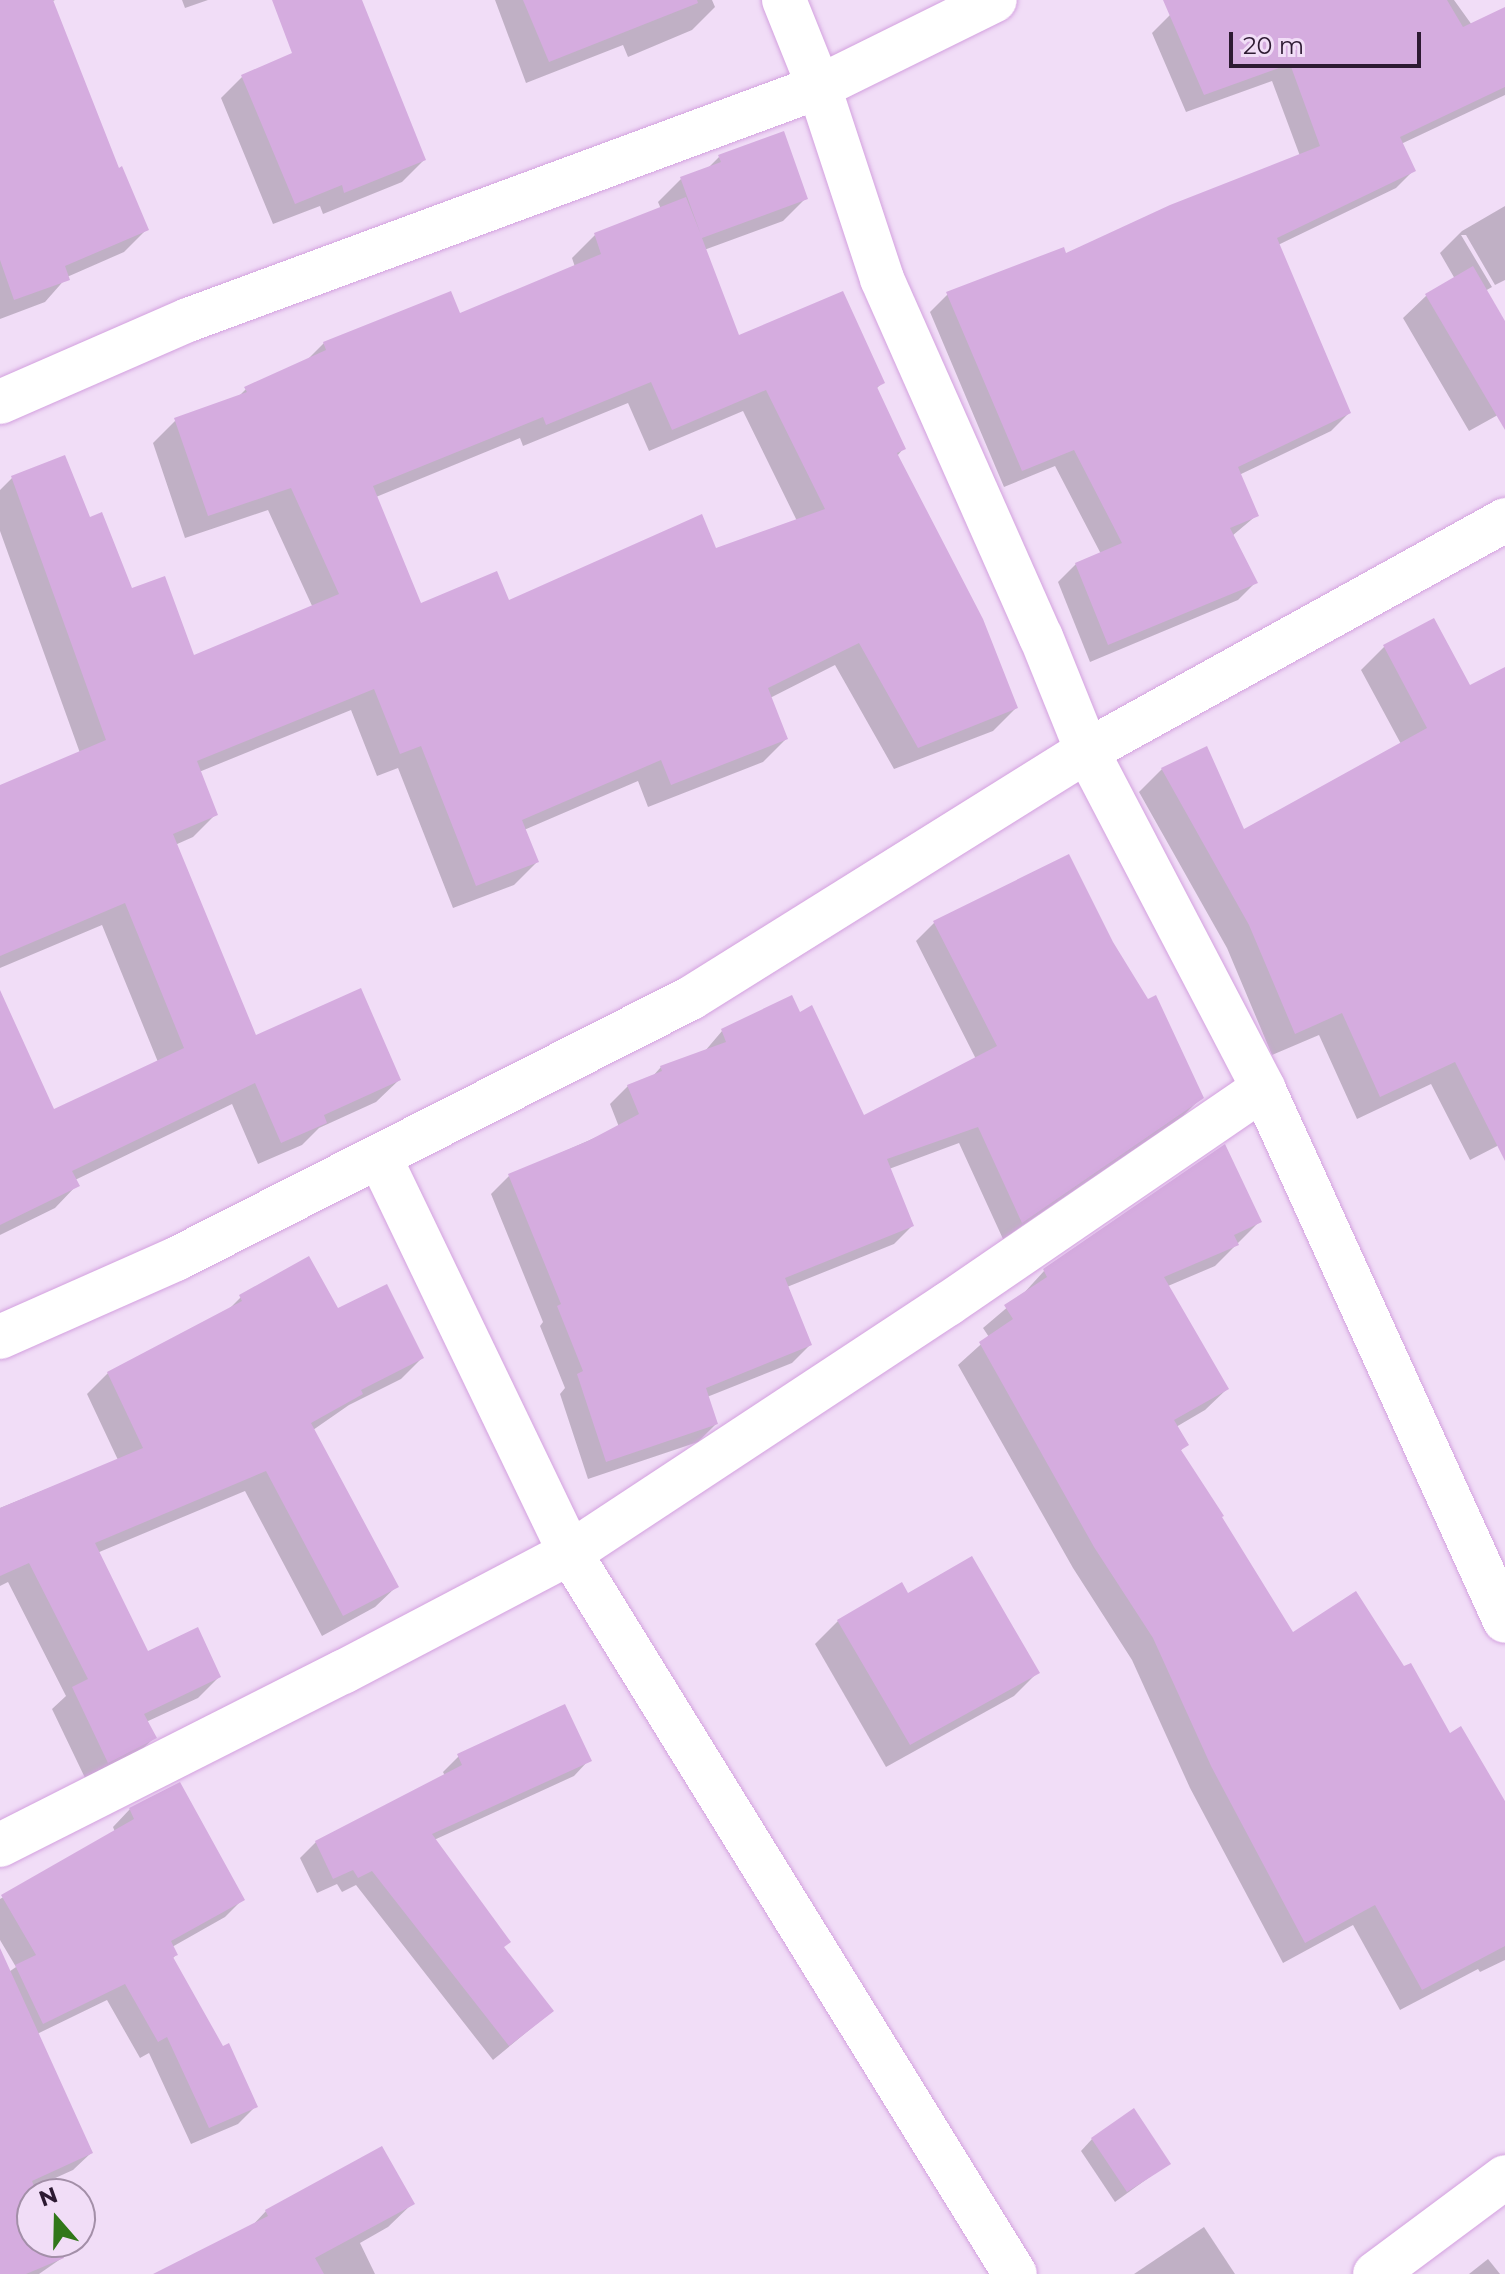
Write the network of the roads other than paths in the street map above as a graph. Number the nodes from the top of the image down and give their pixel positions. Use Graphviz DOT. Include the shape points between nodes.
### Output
graph roads {
  1 [pos="784,0"];
  2 [pos="995,0"];
  3 [pos="819,87"];
  4 [pos="0,402"];
  5 [pos="1505,520"];
  6 [pos="1087,751"];
  7 [pos="1263,1088"];
  8 [pos="380,1158"];
  9 [pos="0,1337"];
  10 [pos="570,1553"];
  11 [pos="1505,1621"];
  12 [pos="0,1845"];
  13 [pos="1505,2177"];
  14 [pos="1015,2274"];
  15 [pos="1375,2274"];
  1 -- 3 [label="street"];
  2 -- 3 [label="street"];
  3 -- 4 [label="street" via="188,320"];
  3 -- 6 [label="street" via="882,279"];
  5 -- 6 [label="street"];
  6 -- 7 [label="street"];
  6 -- 8 [label="street" via="691,998"];
  7 -- 10 [label="street"];
  7 -- 11 [label="street"];
  8 -- 9 [label="street" via="176,1259"];
  8 -- 10 [label="street"];
  10 -- 12 [label="street"];
  10 -- 14 [label="street"];
  13 -- 15 [label="street"];
}
